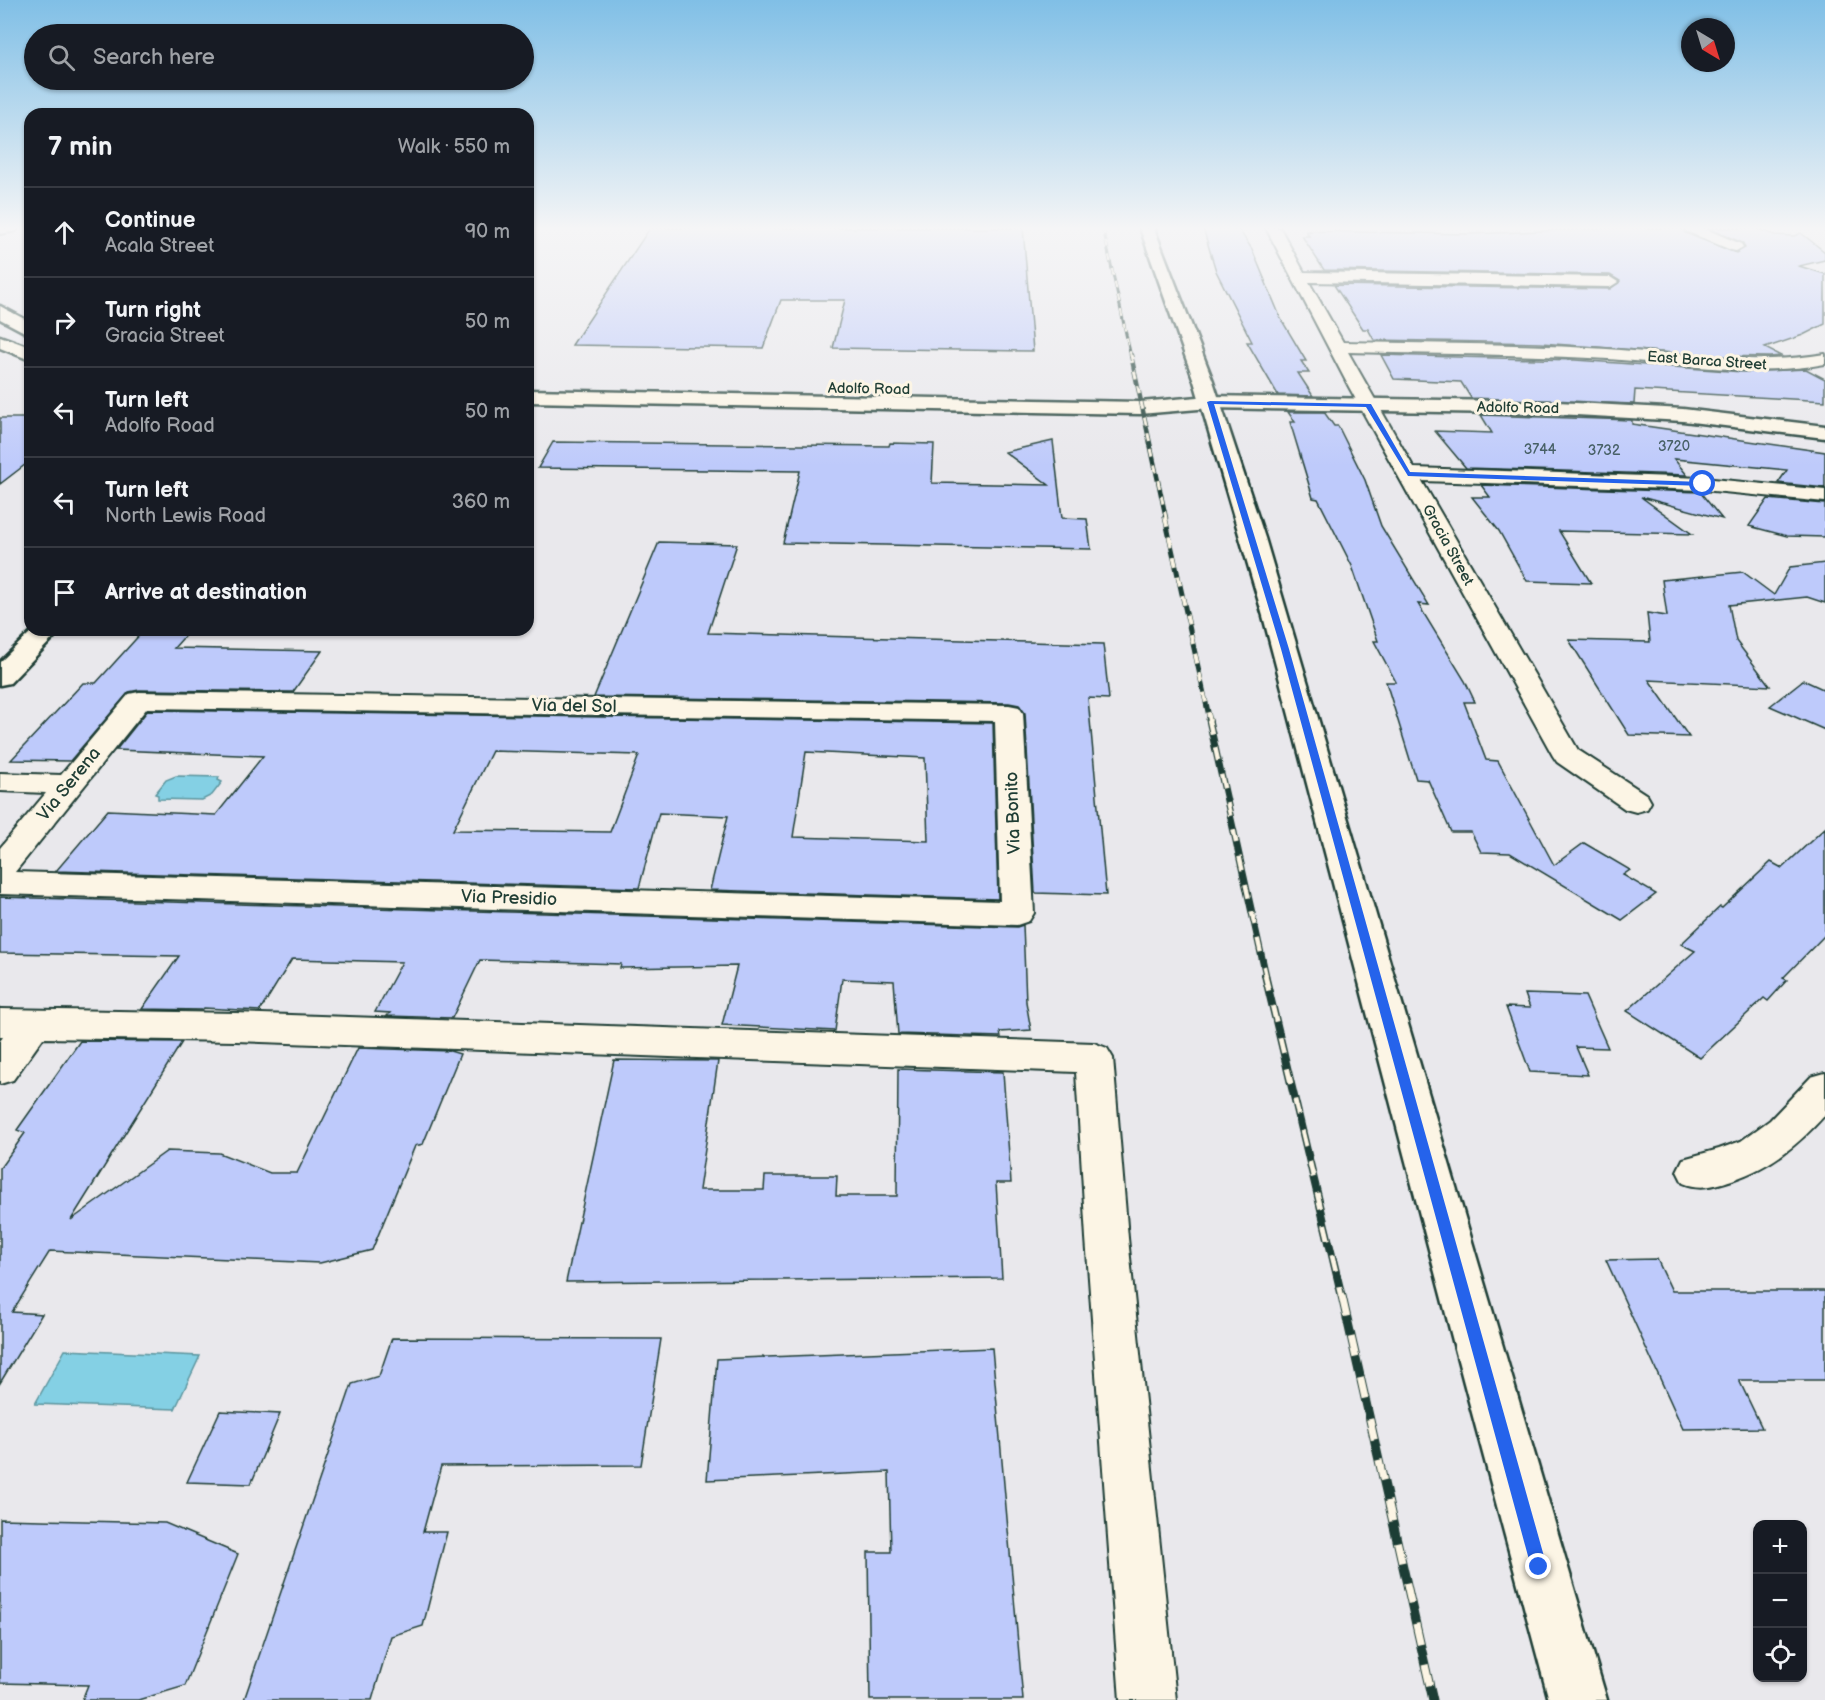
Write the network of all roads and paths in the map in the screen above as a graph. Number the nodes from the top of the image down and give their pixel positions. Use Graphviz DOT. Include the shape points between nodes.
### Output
graph roads {
  1 [pos="1178,307"];
  2 [pos="1316,307"];
  3 [pos="0,311"];
  4 [pos="24,326"];
  5 [pos="0,341"];
  6 [pos="1336,347"];
  7 [pos="24,351"];
  8 [pos="1825,359"];
  9 [pos="534,383"];
  10 [pos="534,396"];
  11 [pos="1210,402"];
  12 [pos="1368,405"];
  13 [pos="1825,432"];
  14 [pos="1408,474"];
  15 [pos="1825,496"];
  16 [pos="42,636"];
  17 [pos="0,677"];
  18 [pos="139,700"];
  19 [pos="1009,713"];
  20 [pos="0,782"];
  21 [pos="61,795"];
  22 [pos="1636,802"];
  23 [pos="0,803"];
  24 [pos="0,869"];
  25 [pos="0,883"];
  26 [pos="1017,913"];
  27 [pos="17,1023"];
  28 [pos="0,1069"];
  29 [pos="1825,1088"];
  30 [pos="1698,1172"];
  31 [pos="1148,1700"];
  32 [pos="1578,1700"];
  1 -- 11 [label="main road"];
  2 -- 6 [label="street, Gracia Street"];
  3 -- 4 [label="main road"];
  5 -- 7 [label="main road"];
  6 -- 8 [label="street, East Barca Street" via="1604,354 1750,365"];
  6 -- 12 [label="street, Gracia Street"];
  9 -- 11 [label="main road, Adolfo Road" via="1137,394"];
  10 -- 11 [label="main road, Adolfo Road" via="1140,408"];
  11 -- 12 [label="main road, Adolfo Road"];
  11 -- 32 [label="main road" via="1285,649"];
  12 -- 13 [label="main road, Adolfo Road" via="1618,410 1732,419"];
  12 -- 14 [label="street, Gracia Street"];
  14 -- 15 [label="street" via="1703,484"];
  14 -- 22 [label="street, Gracia Street" via="1567,756"];
  16 -- 17 [label="main road"];
  18 -- 19 [label="street, Via del Sol"];
  18 -- 21 [label="street, Via Serena"];
  19 -- 26 [label="street, Via Bonito"];
  20 -- 21 [label="street"];
  21 -- 23 [label="street"];
  21 -- 24 [label="street, Via Serena"];
  25 -- 26 [label="street, Via Presidio"];
  27 -- 28 [label="street"];
  27 -- 31 [label="street" via="236,1027 1094,1058"];
  29 -- 30 [label="street" via="1790,1128 1766,1147 1723,1168"];
}
